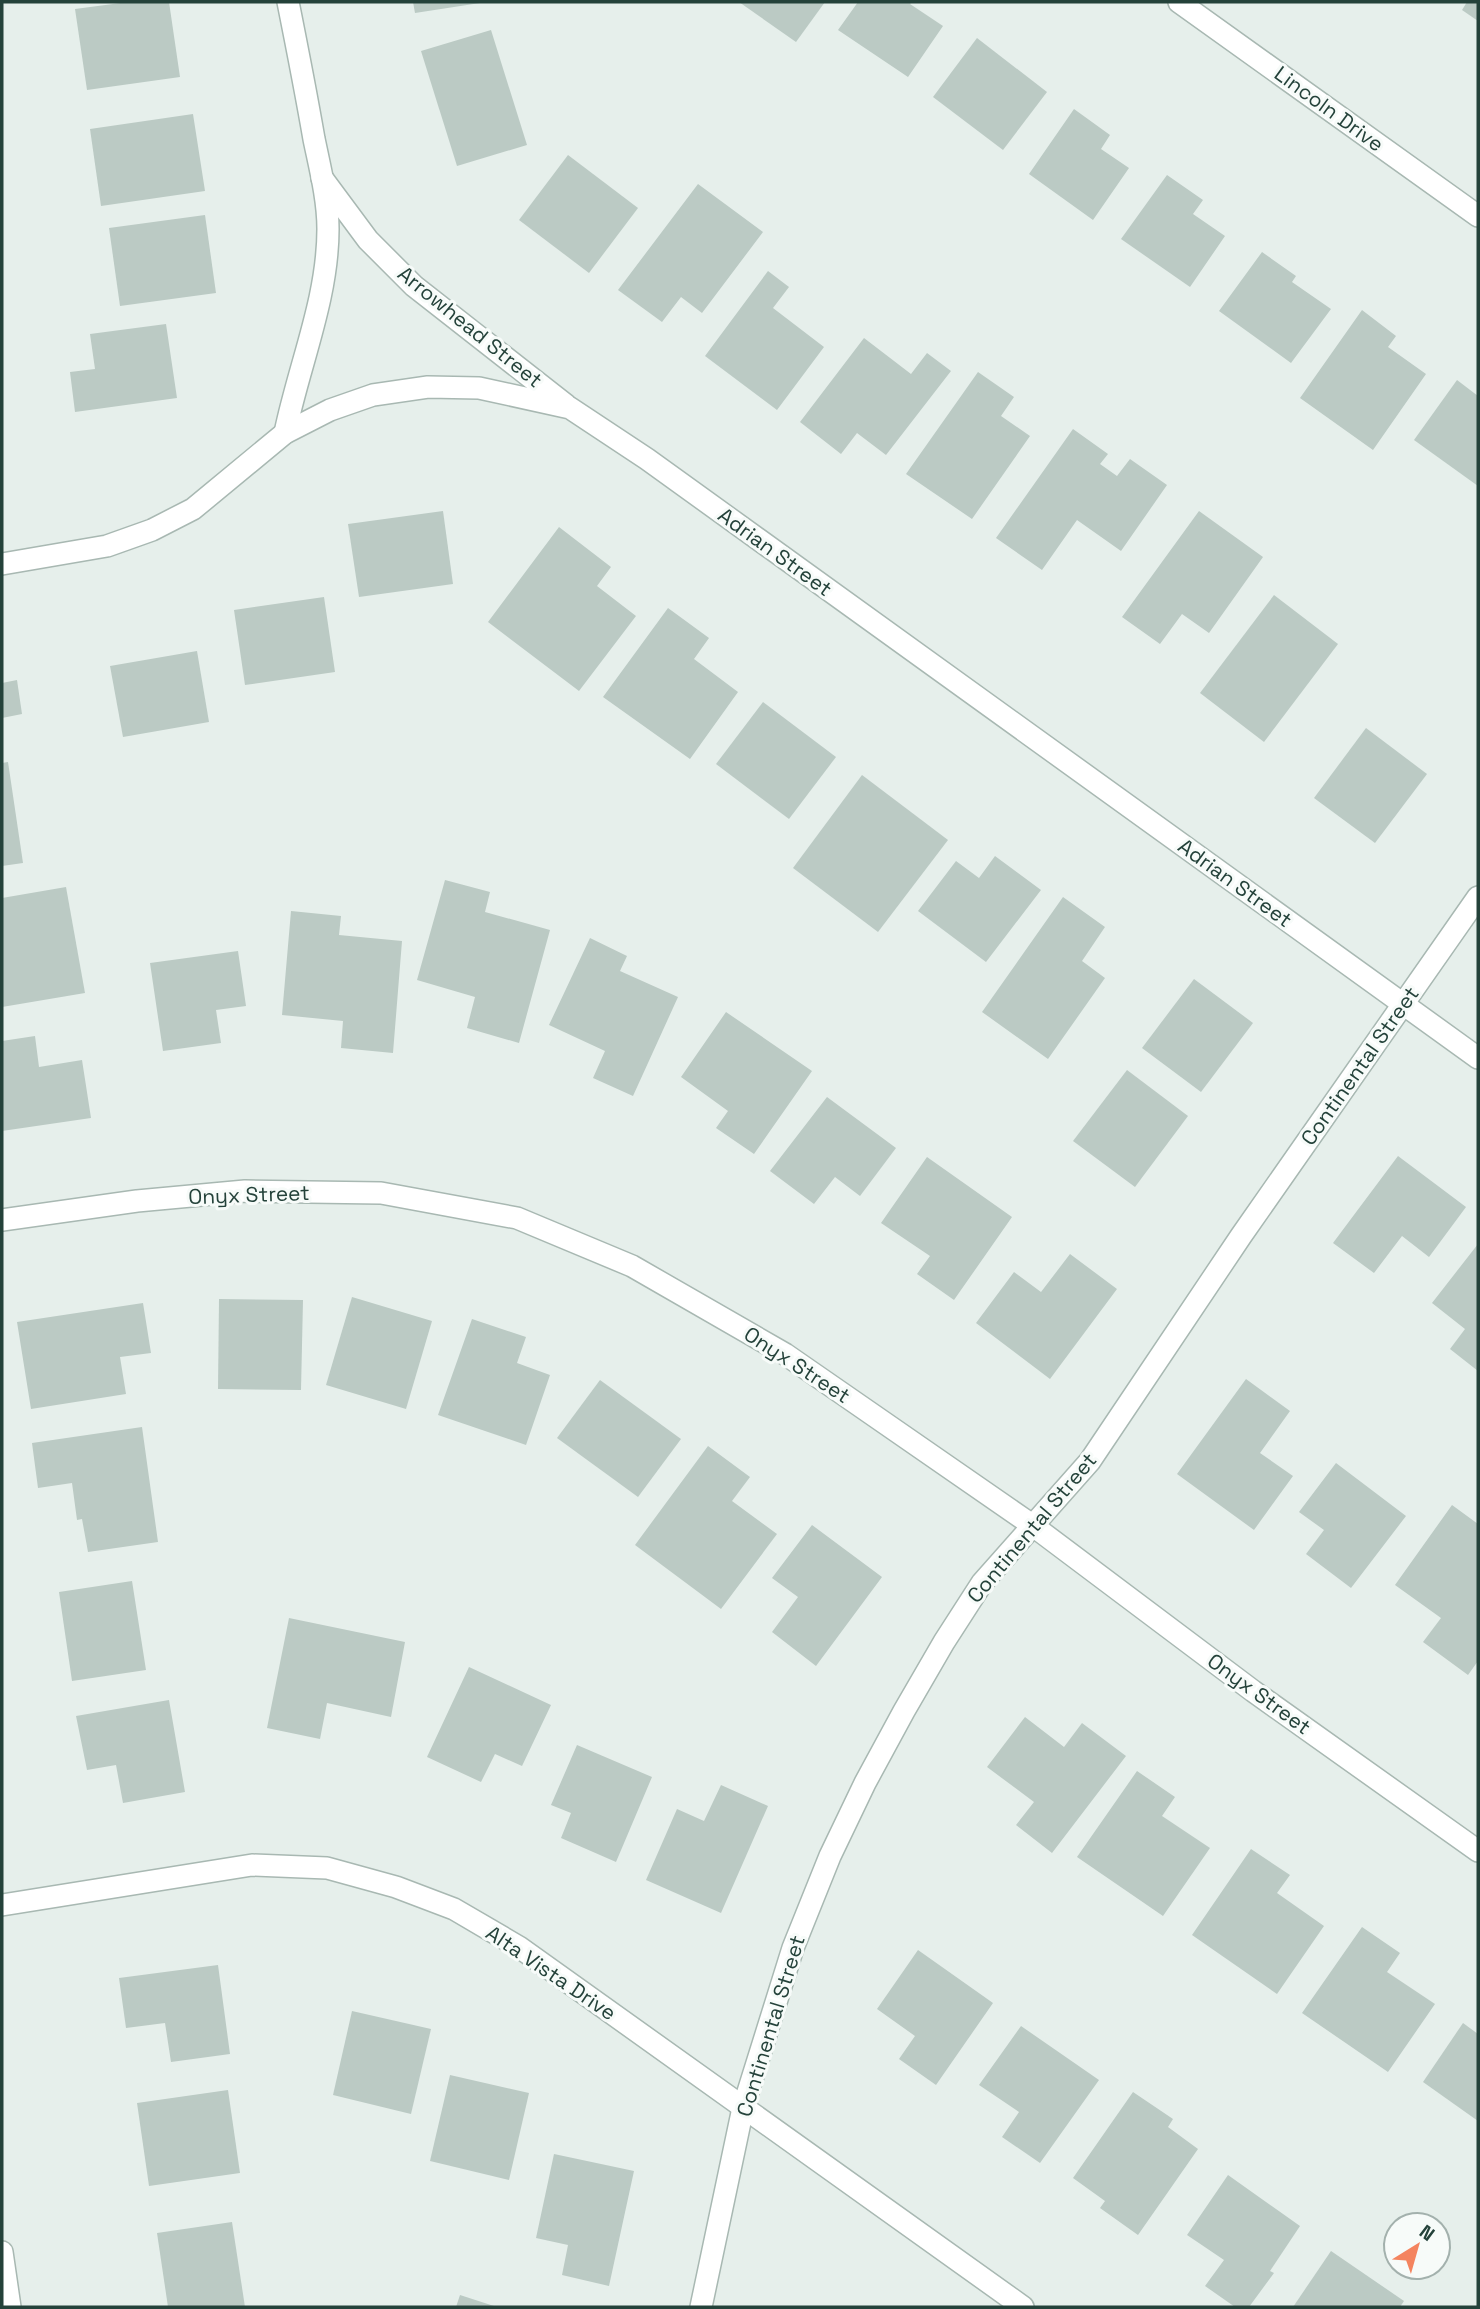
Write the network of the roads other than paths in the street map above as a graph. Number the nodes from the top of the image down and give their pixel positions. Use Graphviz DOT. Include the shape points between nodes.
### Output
graph roads {
  1 [pos="288,2"];
  2 [pos="1179,2"];
  3 [pos="321,177"];
  4 [pos="1478,216"];
  5 [pos="570,408"];
  6 [pos="285,433"];
  7 [pos="2,564"];
  8 [pos="1478,897"];
  9 [pos="1403,1005"];
  10 [pos="1478,1058"];
  11 [pos="2,1220"];
  12 [pos="1032,1525"];
  13 [pos="1478,1851"];
  14 [pos="2,1905"];
  15 [pos="743,2108"];
  16 [pos="2,2252"];
  17 [pos="10,2307"];
  18 [pos="701,2307"];
  19 [pos="1023,2307"];
  1 -- 3 [label="street, Arrowhead Street"];
  2 -- 4 [label="street, Lincoln Drive"];
  3 -- 5 [label="street, Arrowhead Street" via="368,240 414,286"];
  3 -- 6 [label="street, Arrowhead Street" via="328,228 324,273"];
  5 -- 6 [label="street, Adrian Street" via="480,388 428,387 373,395"];
  5 -- 9 [label="street, Adrian Street"];
  6 -- 7 [label="street, Adrian Street" via="194,509 152,530 107,546"];
  8 -- 9 [label="street, Continental Street"];
  9 -- 10 [label="street, Adrian Street"];
  9 -- 12 [label="street, Continental Street" via="1090,1461"];
  11 -- 12 [label="street, Onyx Street" via="246,1191 381,1193 517,1217 632,1266 785,1354"];
  12 -- 13 [label="street, Onyx Street"];
  12 -- 15 [label="street, Continental Street" via="982,1583 944,1642 866,1783 793,1948"];
  14 -- 15 [label="street, Alta Vista Drive" via="252,1865 327,1868 454,1909 519,1947"];
  15 -- 18 [label="street, Continental Street"];
  15 -- 19 [label="street, Alta Vista Drive"];
  16 -- 17 [label="street"];
}
